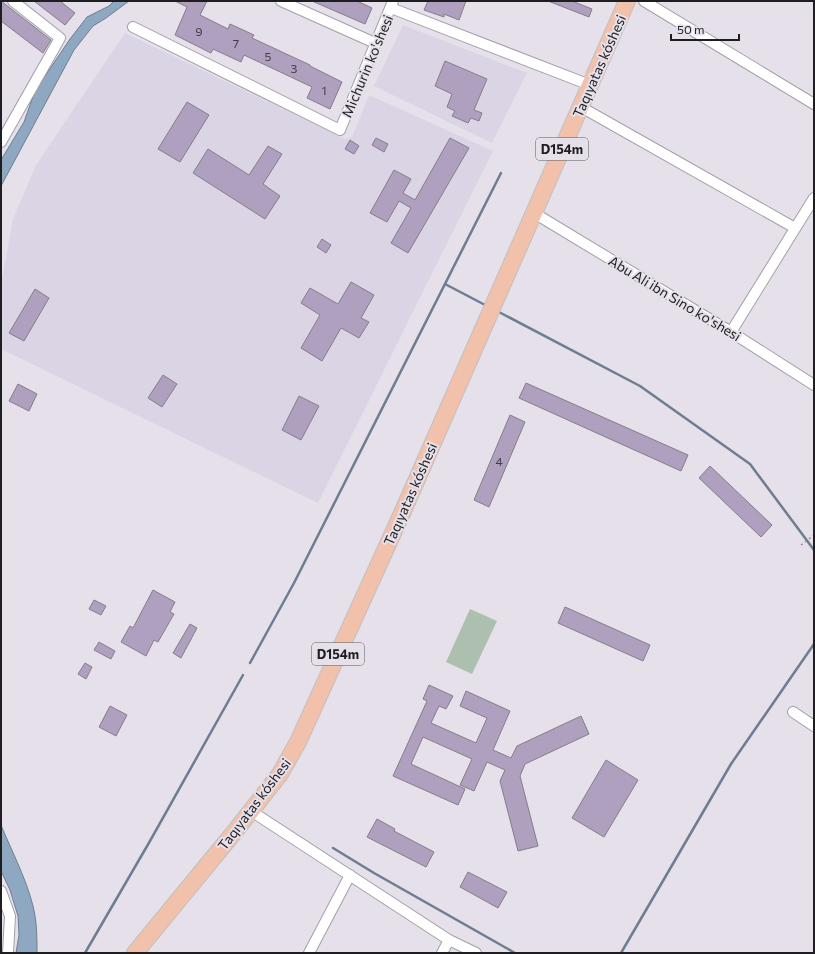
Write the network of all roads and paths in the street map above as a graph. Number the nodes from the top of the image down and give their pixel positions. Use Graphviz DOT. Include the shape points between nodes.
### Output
graph roads {
  1 [pos="13,1"];
  2 [pos="281,1"];
  3 [pos="627,1"];
  4 [pos="644,1"];
  5 [pos="392,5"];
  6 [pos="133,27"];
  7 [pos="375,43"];
  8 [pos="590,85"];
  9 [pos="814,104"];
  10 [pos="580,107"];
  11 [pos="1,141"];
  12 [pos="814,198"];
  13 [pos="534,213"];
  14 [pos="795,228"];
  15 [pos="731,332"];
  16 [pos="814,385"];
  17 [pos="814,535"];
  18 [pos="801,545"];
  19 [pos="793,712"];
  20 [pos="814,726"];
  21 [pos="251,811"];
  22 [pos="350,875"];
  23 [pos="1,891"];
  24 [pos="449,940"];
  25 [pos="8,953"];
  26 [pos="135,953"];
  27 [pos="309,953"];
  28 [pos="442,953"];
  29 [pos="476,953"];
  1 -- 11 [label="street" via="60,38"];
  2 -- 7 [label="street"];
  3 -- 8 [label="main road, Taqıyatas kóshesi / D154m"];
  4 -- 9 [label="street"];
  5 -- 7 [label="street, Michurin ko'shesi"];
  5 -- 8 [label="street"];
  6 -- 7 [label="street, Michurin ko'shesi" via="340,130"];
  8 -- 10 [label="main road, Taqıyatas kóshesi / D154m"];
  10 -- 13 [label="main road, Taqıyatas kóshesi / D154m"];
  10 -- 14 [label="street"];
  12 -- 14 [label="street"];
  13 -- 15 [label="street, Abu Ali ibn Sino ko'shesi"];
  13 -- 21 [label="main road, Taqıyatas kóshesi / D154m" via="298,742 280,774"];
  14 -- 15 [label="street"];
  15 -- 16 [label="street, Abu Ali ibn Sino ko'shesi"];
  17 -- 18 [label="path"];
  19 -- 20 [label="street"];
  21 -- 22 [label="street"];
  21 -- 26 [label="main road, Taqıyatas kóshesi / D154m"];
  22 -- 24 [label="street"];
  22 -- 27 [label="street"];
  23 -- 25 [label="street" via="10,916"];
  24 -- 28 [label="street"];
  24 -- 29 [label="street"];
}
